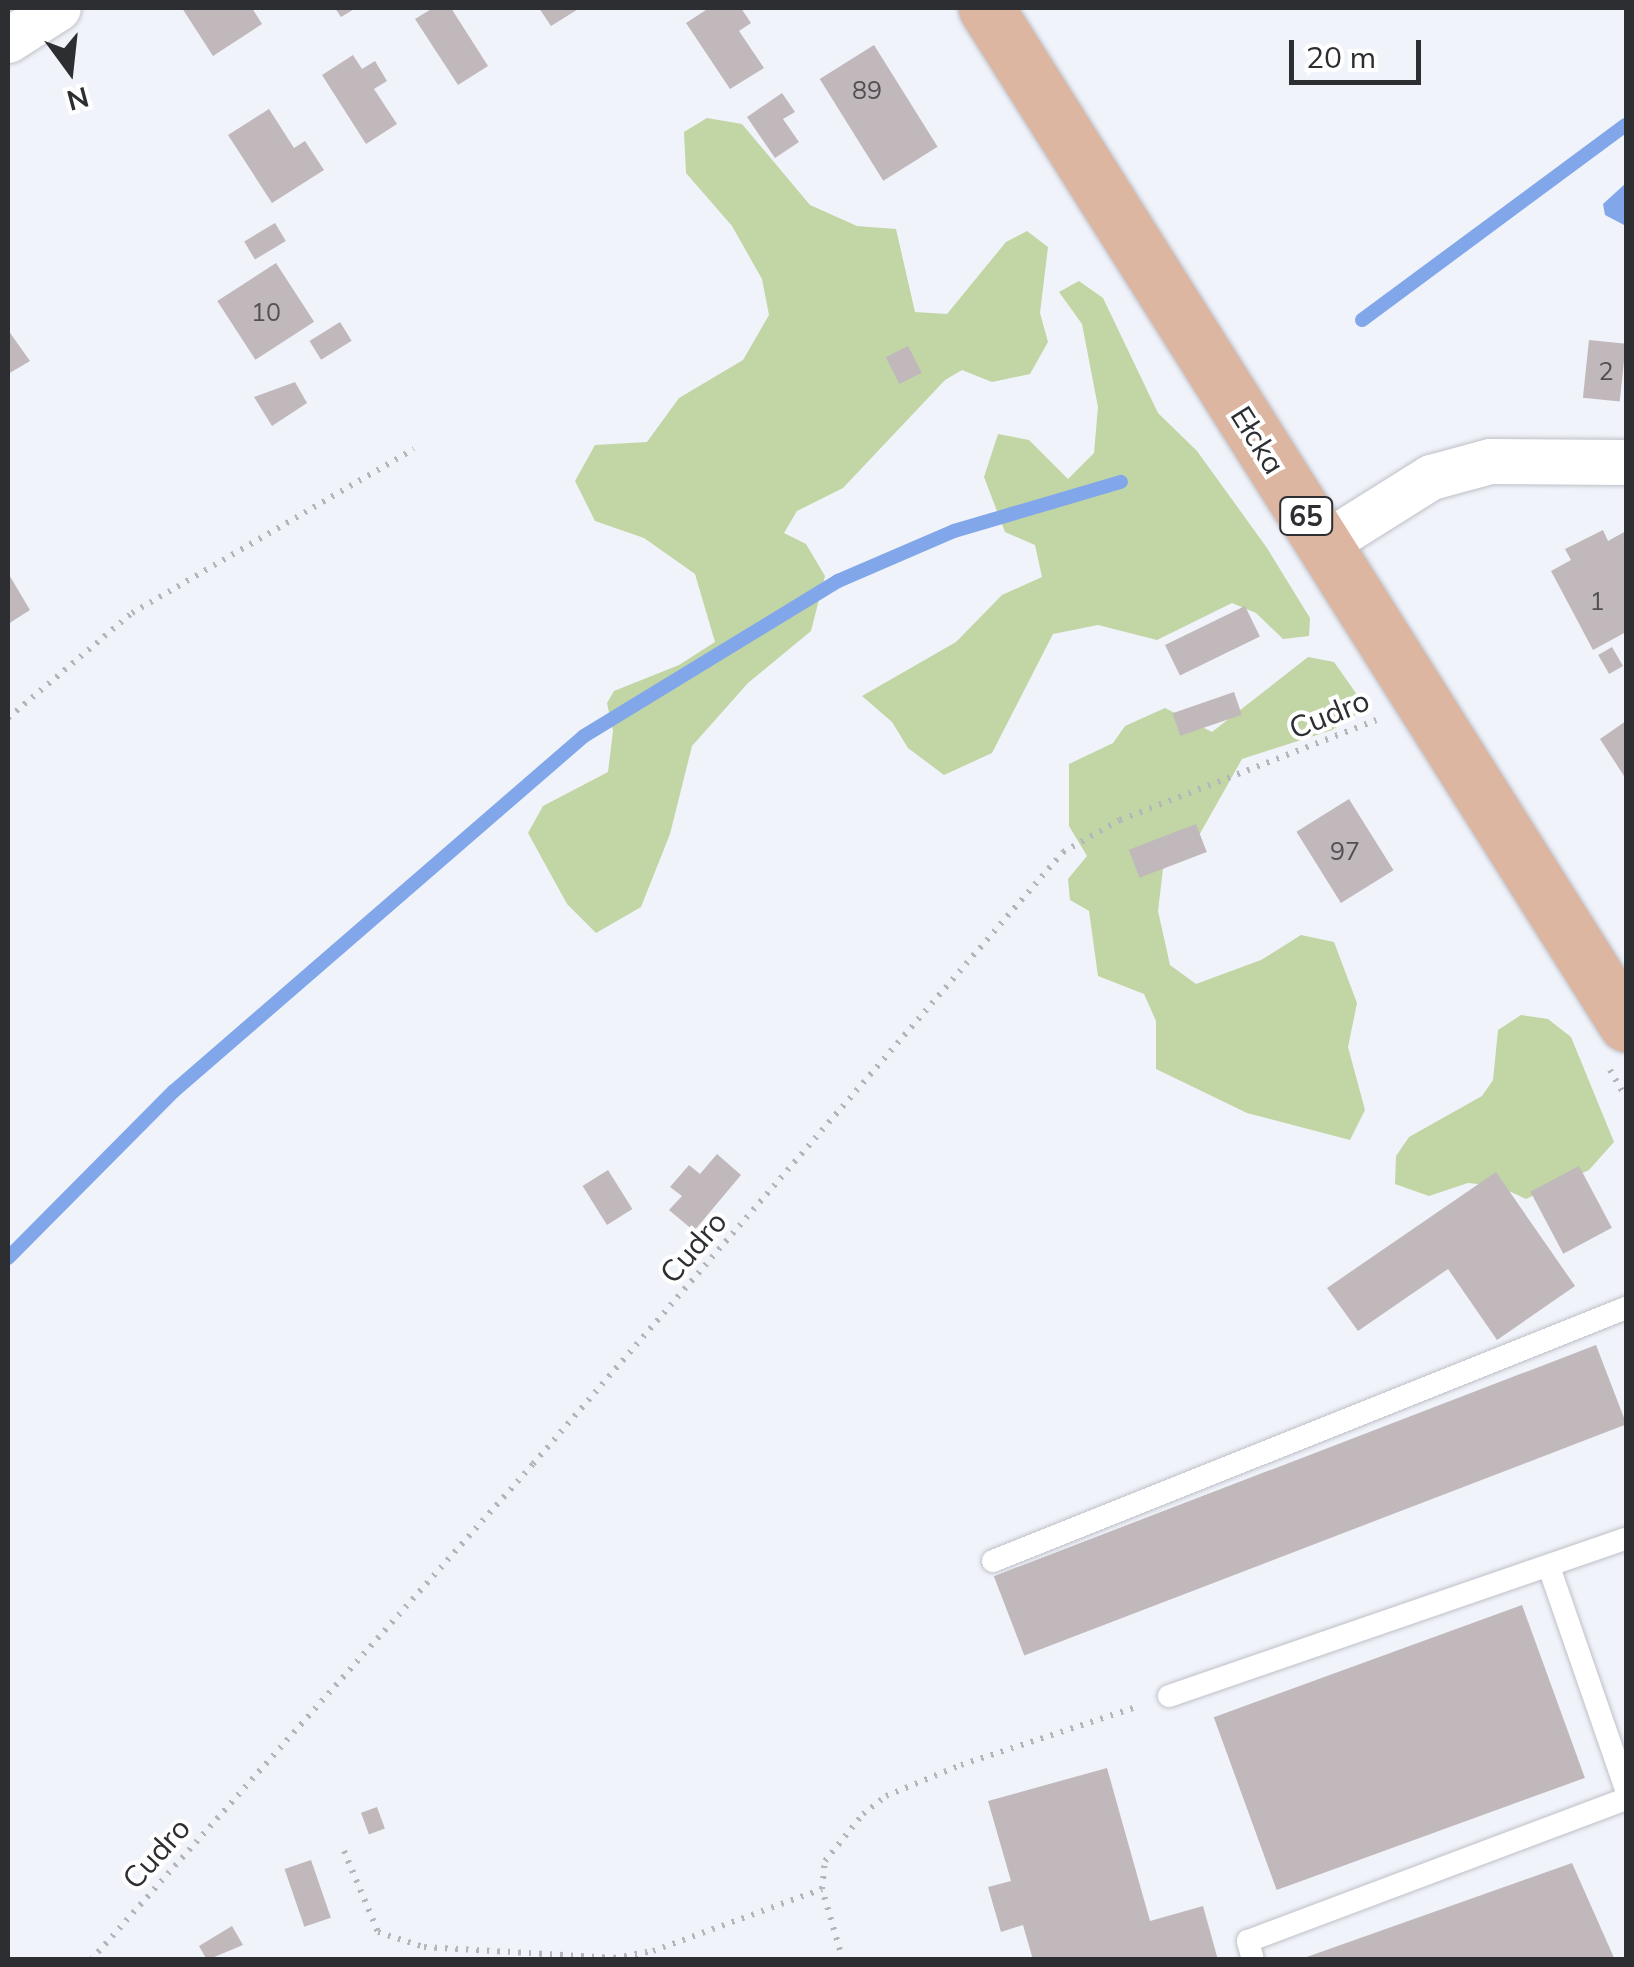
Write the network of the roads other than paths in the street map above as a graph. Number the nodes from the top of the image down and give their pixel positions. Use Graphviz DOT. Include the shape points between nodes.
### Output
graph roads {
  1 [pos="58,8"];
  2 [pos="986,8"];
  3 [pos="8,40"];
  4 [pos="1626,462"];
  5 [pos="1324,544"];
  6 [pos="1626,1024"];
  7 [pos="1626,1308"];
  8 [pos="1626,1538"];
  9 [pos="993,1561"];
  10 [pos="1549,1567"];
  11 [pos="1169,1696"];
  12 [pos="1626,1789"];
  13 [pos="1626,1799"];
  14 [pos="1253,1960"];
  1 -- 3 [label="street"];
  2 -- 5 [label="main road, Ełcka / 65"];
  4 -- 5 [label="street" via="1490,461 1446,472"];
  5 -- 6 [label="main road, Ełcka / 65"];
  7 -- 9 [label="lane"];
  8 -- 10 [label="lane"];
  10 -- 11 [label="lane"];
  10 -- 12 [label="lane"];
  13 -- 14 [label="lane" via="1248,1940"];
}
